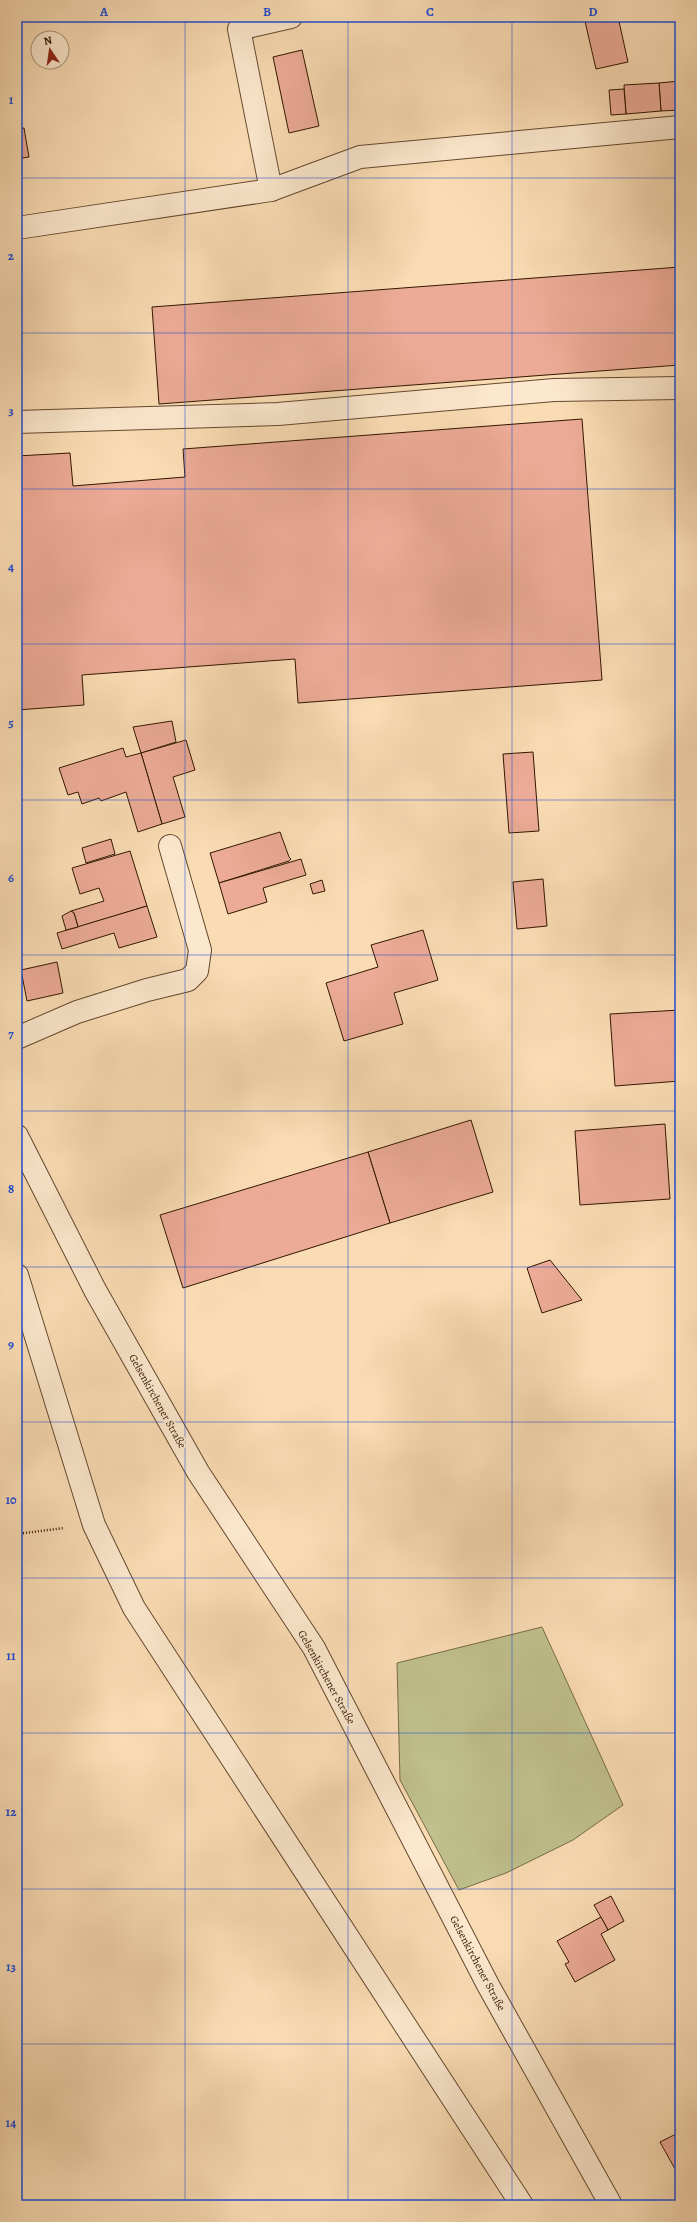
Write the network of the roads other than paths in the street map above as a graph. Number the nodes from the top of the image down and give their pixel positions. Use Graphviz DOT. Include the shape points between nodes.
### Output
graph roads {
  1 [pos="292,17"];
  2 [pos="680,127"];
  3 [pos="272,190"];
  4 [pos="17,228"];
  5 [pos="680,388"];
  6 [pos="17,422"];
  7 [pos="170,846"];
  8 [pos="17,1038"];
  9 [pos="17,1136"];
  10 [pos="17,1275"];
  11 [pos="522,2205"];
  12 [pos="611,2205"];
  1 -- 3 [label="street" via="239,30"];
  2 -- 3 [label="street" via="360,157"];
  3 -- 4 [label="street"];
  5 -- 6 [label="street" via="554,390 278,414"];
  7 -- 8 [label="street" via="200,950 197,972 188,980 146,990 77,1012"];
  9 -- 12 [label="street, Gelsenkirchener Straße" via="95,1290 198,1472 314,1648 488,1985"];
  10 -- 11 [label="street" via="94,1525 134,1608"];
}
